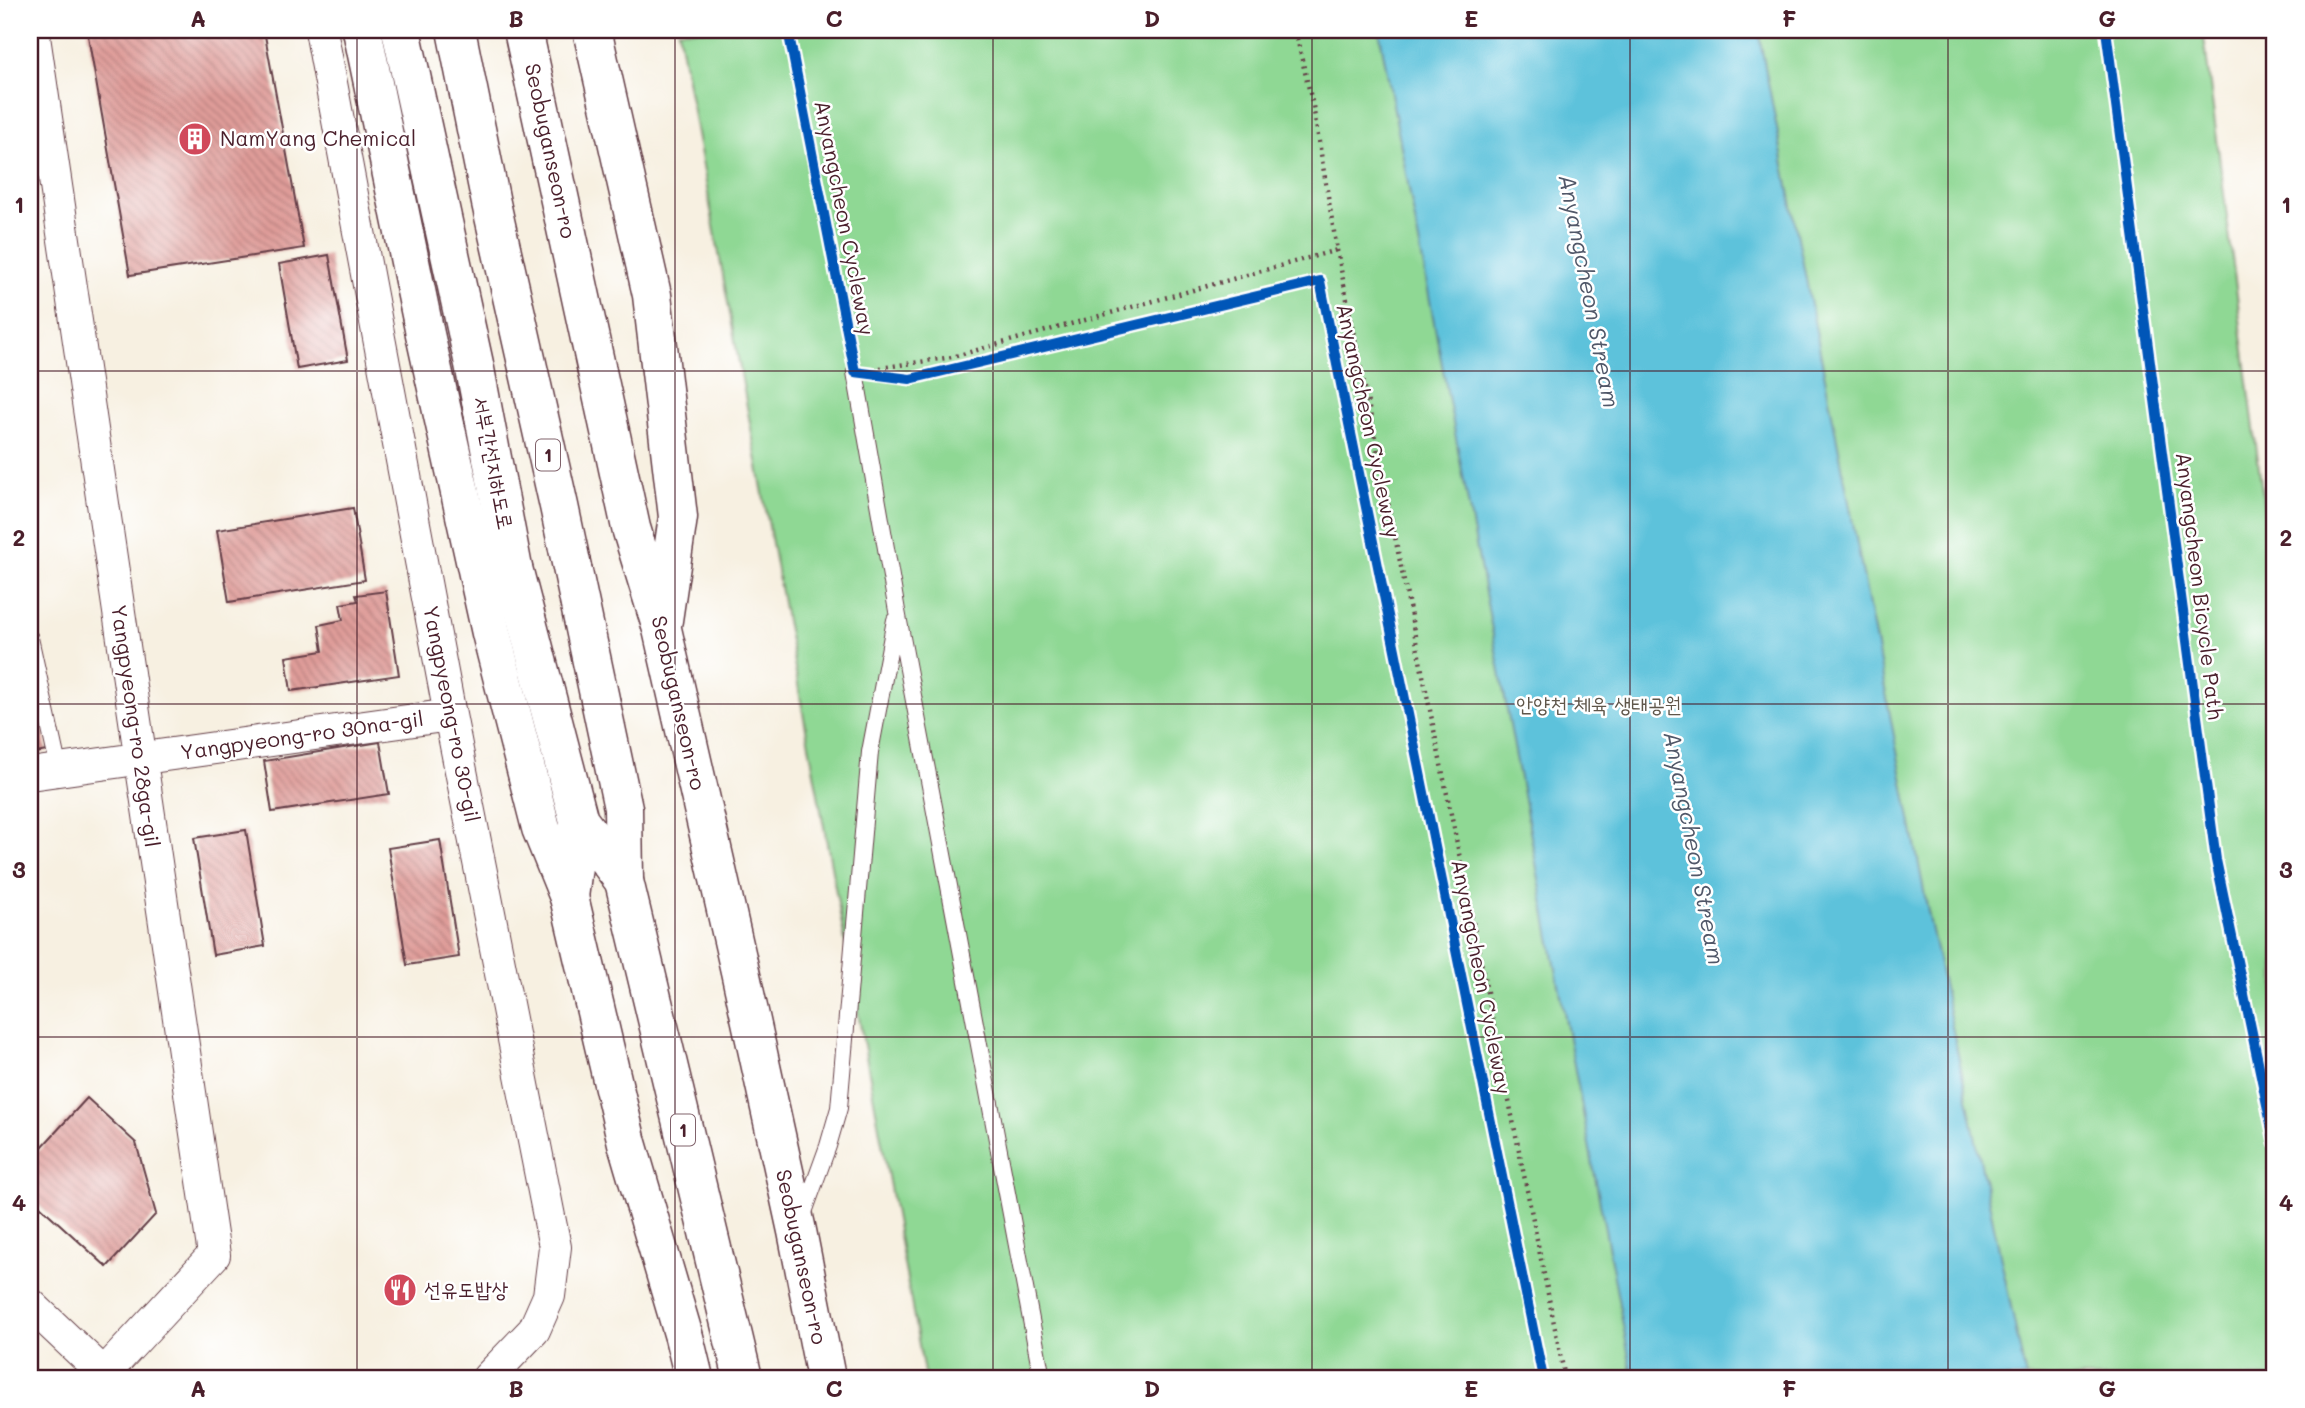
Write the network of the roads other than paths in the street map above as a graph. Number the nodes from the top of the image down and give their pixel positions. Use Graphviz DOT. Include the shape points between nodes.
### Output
graph roads {
  1 [pos="33,30"];
  2 [pos="321,30"];
  3 [pos="362,30"];
  4 [pos="401,30"];
  5 [pos="456,30"];
  6 [pos="523,30"];
  7 [pos="592,30"];
  8 [pos="855,372"];
  9 [pos="897,611"];
  10 [pos="662,629"];
  11 [pos="30,638"];
  12 [pos="450,715"];
  13 [pos="140,758"];
  14 [pos="44,772"];
  15 [pos="579,821"];
  16 [pos="624,881"];
  17 [pos="569,897"];
  18 [pos="797,1231"];
  19 [pos="30,1304"];
  20 [pos="833,1373"];
  21 [pos="102,1376"];
  22 [pos="488,1378"];
  23 [pos="694,1378"];
  24 [pos="743,1378"];
  25 [pos="1042,1378"];
  1 -- 13 [label="street, Yangpyeong-ro 28ga-gil"];
  2 -- 12 [label="street, Yangpyeong-ro 30-gil"];
  3 -- 17 [label="main road" via="491,633 541,828"];
  4 -- 15 [label="main road, 서부간선지하도로" via="513,568"];
  5 -- 16 [label="main road, 1" via="623,808"];
  6 -- 10 [label="main road, Seobuganseon-ro" via="631,528"];
  7 -- 10 [label="main road" via="652,295 677,503"];
  8 -- 9 [label="lane"];
  9 -- 18 [label="lane" via="870,752 839,1108"];
  9 -- 25 [label="lane"];
  10 -- 18 [label="main road, Seobuganseon-ro"];
  11 -- 14 [label="lane"];
  12 -- 13 [label="street, Yangpyeong-ro 30na-gil"];
  12 -- 22 [label="street, Yangpyeong-ro 30-gil" via="555,1247 549,1297 534,1330"];
  13 -- 14 [label="street, Yangpyeong-ro 30na-gil"];
  13 -- 21 [label="street, Yangpyeong-ro 28ga-gil" via="214,1255"];
  15 -- 16 [label="main road, 서부간선지하도로"];
  15 -- 17 [label="main road"];
  16 -- 24 [label="main road, 1"];
  17 -- 23 [label="main road" via="627,1143"];
  18 -- 20 [label="main road, Seobuganseon-ro" via="818,1338"];
  19 -- 21 [label="street"];
}
